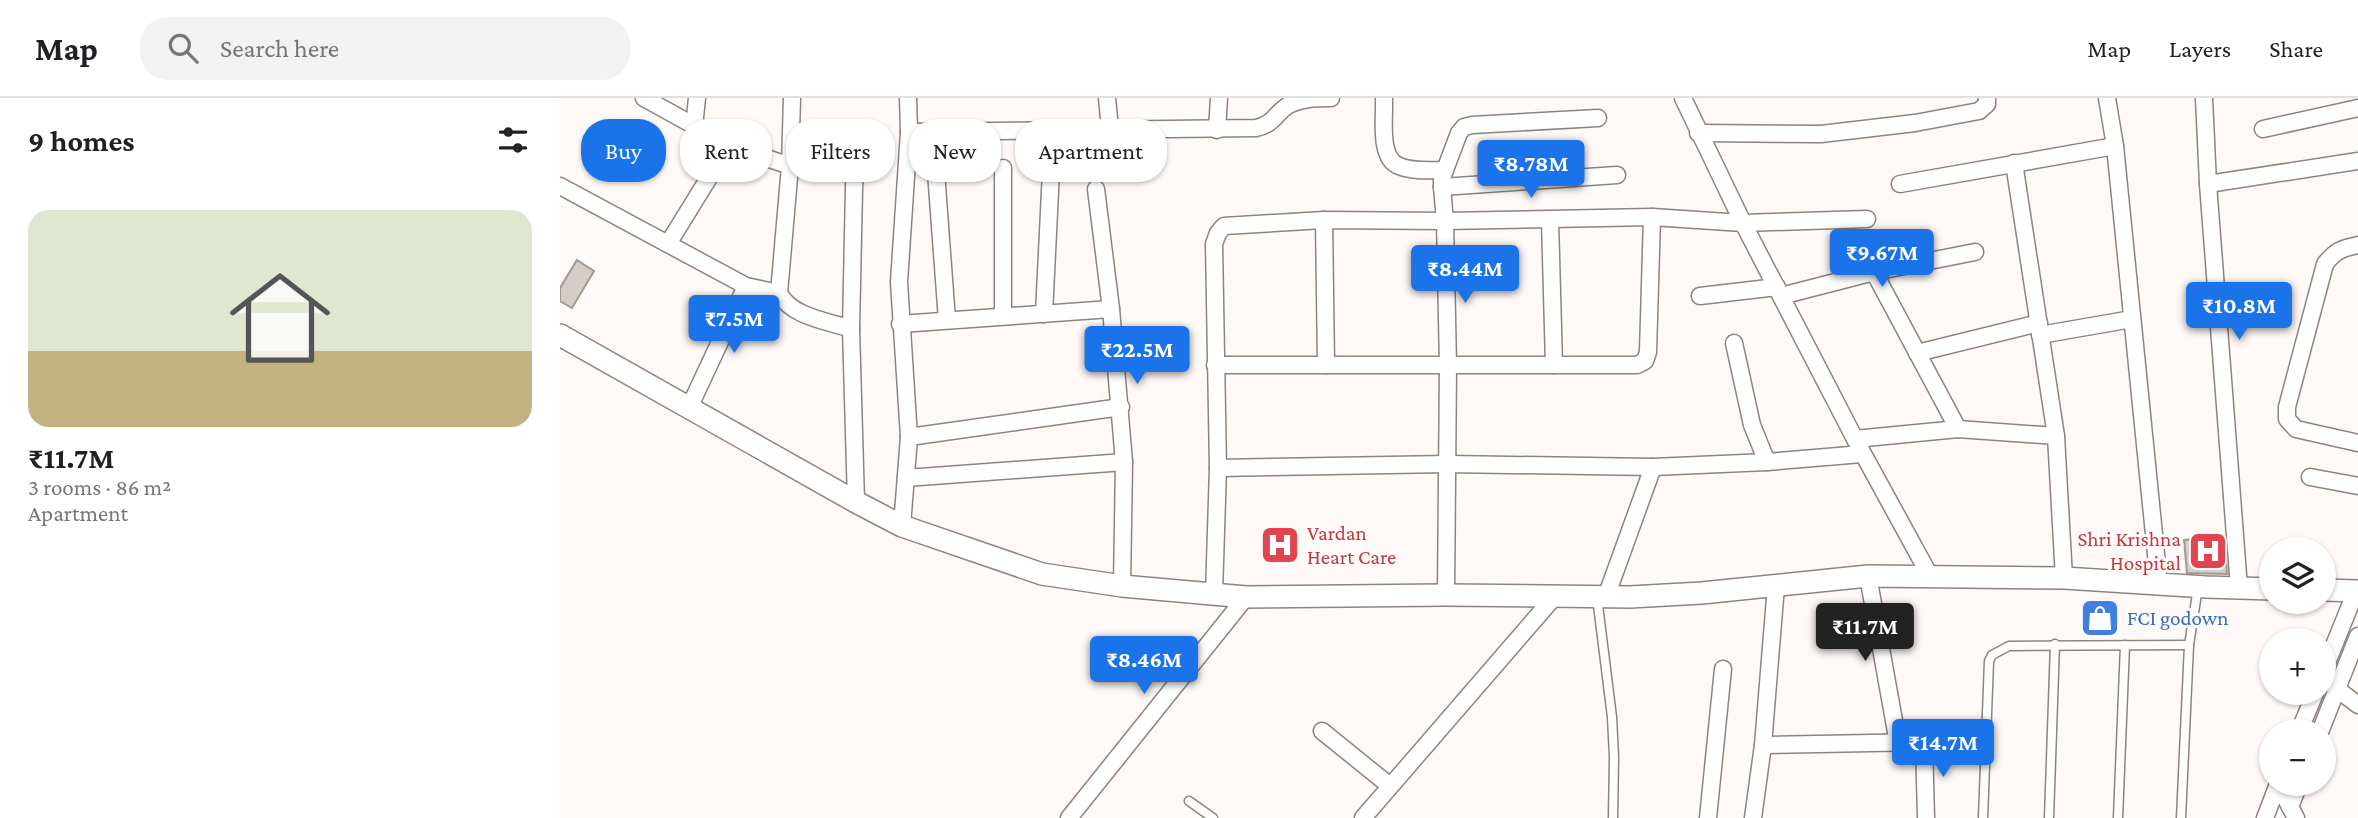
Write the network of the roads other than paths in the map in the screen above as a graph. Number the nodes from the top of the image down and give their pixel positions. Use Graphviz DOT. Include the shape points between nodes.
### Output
graph roads {
  1 [pos="644,98"];
  2 [pos="697,98"];
  3 [pos="792,98"];
  4 [pos="908,98"];
  5 [pos="1107,98"];
  6 [pos="1219,98"];
  7 [pos="1331,98"];
  8 [pos="1384,98"];
  9 [pos="1683,98"];
  10 [pos="1987,98"];
  11 [pos="2107,98"];
  12 [pos="2204,98"];
  13 [pos="2358,108"];
  14 [pos="1598,118"];
  15 [pos="680,119"];
  16 [pos="695,119"];
  17 [pos="791,119"];
  18 [pos="1109,119"];
  19 [pos="2263,129"];
  20 [pos="1167,130"];
  21 [pos="1217,130"];
  22 [pos="909,132"];
  23 [pos="1698,132"];
  24 [pos="2115,146"];
  25 [pos="2358,161"];
  26 [pos="2014,163"];
  27 [pos="1003,168"];
  28 [pos="1445,170"];
  29 [pos="1618,175"];
  30 [pos="706,182"];
  31 [pos="789,182"];
  32 [pos="854,182"];
  33 [pos="937,182"];
  34 [pos="1050,182"];
  35 [pos="1900,184"];
  36 [pos="2208,184"];
  37 [pos="560,186"];
  38 [pos="1442,187"];
  39 [pos="1096,189"];
  40 [pos="1652,217"];
  41 [pos="1550,219"];
  42 [pos="1867,219"];
  43 [pos="1324,220"];
  44 [pos="1445,221"];
  45 [pos="1743,223"];
  46 [pos="668,244"];
  47 [pos="2358,245"];
  48 [pos="1975,252"];
  49 [pos="1874,272"];
  50 [pos="746,286"];
  51 [pos="1779,292"];
  52 [pos="779,293"];
  53 [pos="1700,296"];
  54 [pos="1111,309"];
  55 [pos="1044,314"];
  56 [pos="1003,316"];
  57 [pos="947,320"];
  58 [pos="2132,320"];
  59 [pos="900,324"];
  60 [pos="851,329"];
  61 [pos="2039,329"];
  62 [pos="560,335"];
  63 [pos="1734,343"];
  64 [pos="1917,353"];
  65 [pos="1215,365"];
  66 [pos="1326,365"];
  67 [pos="1553,365"];
  68 [pos="1448,366"];
  69 [pos="1121,407"];
  70 [pos="689,408"];
  71 [pos="1958,429"];
  72 [pos="2056,436"];
  73 [pos="909,437"];
  74 [pos="2358,443"];
  75 [pos="1858,447"];
  76 [pos="1125,462"];
  77 [pos="1768,462"];
  78 [pos="1448,464"];
  79 [pos="1653,467"];
  80 [pos="1218,468"];
  81 [pos="2310,477"];
  82 [pos="906,478"];
  83 [pos="2358,486"];
  84 [pos="856,502"];
  85 [pos="902,526"];
  86 [pos="1868,576"];
  87 [pos="1930,576"];
  88 [pos="2064,578"];
  89 [pos="2159,584"];
  90 [pos="1122,586"];
  91 [pos="1776,586"];
  92 [pos="2198,587"];
  93 [pos="2239,588"];
  94 [pos="2259,589"];
  95 [pos="2336,590"];
  96 [pos="2357,591"];
  97 [pos="1214,594"];
  98 [pos="1446,595"];
  99 [pos="1555,596"];
  100 [pos="1247,597"];
  101 [pos="1602,597"];
  102 [pos="2358,636"];
  103 [pos="2336,641"];
  104 [pos="2055,644"];
  105 [pos="2125,645"];
  106 [pos="2189,645"];
  107 [pos="1723,668"];
  108 [pos="2337,689"];
  109 [pos="2358,705"];
  110 [pos="2325,719"];
  111 [pos="1322,731"];
  112 [pos="1924,742"];
  113 [pos="1898,743"];
  114 [pos="1959,744"];
  115 [pos="1762,745"];
  116 [pos="1390,786"];
  117 [pos="1189,801"];
  118 [pos="2293,812"];
  119 [pos="1069,818"];
  120 [pos="1213,818"];
  121 [pos="1363,818"];
  122 [pos="1613,818"];
  123 [pos="1708,818"];
  124 [pos="1753,818"];
  125 [pos="1926,818"];
  126 [pos="1983,818"];
  127 [pos="2049,818"];
  128 [pos="2118,818"];
  129 [pos="2181,818"];
  130 [pos="2265,818"];
  1 -- 15 [label="street"];
  2 -- 16 [label="street"];
  3 -- 17 [label="street"];
  4 -- 22 [label="street"];
  5 -- 18 [label="street"];
  6 -- 21 [label="street"];
  7 -- 21 [label="street" via="1311,98 1287,106 1267,125"];
  8 -- 28 [label="street" via="1385,146 1390,161 1408,169"];
  9 -- 23 [label="street"];
  10 -- 23 [label="street" via="1979,111 1915,123 1821,134"];
  11 -- 24 [label="street"];
  12 -- 36 [label="street"];
  13 -- 19 [label="street"];
  14 -- 28 [label="street" via="1464,127"];
  20 -- 21 [label="street"];
  22 -- 59 [label="street"];
  23 -- 45 [label="street"];
  24 -- 26 [label="street"];
  24 -- 58 [label="street"];
  25 -- 36 [label="street"];
  26 -- 35 [label="street"];
  26 -- 61 [label="street"];
  27 -- 56 [label="street"];
  28 -- 38 [label="street"];
  29 -- 38 [label="street"];
  30 -- 46 [label="street"];
  31 -- 52 [label="street"];
  32 -- 60 [label="street"];
  33 -- 57 [label="street"];
  34 -- 55 [label="street"];
  36 -- 93 [label="street"];
  37 -- 46 [label="street"];
  38 -- 44 [label="street"];
  39 -- 54 [label="street"];
  40 -- 41 [label="street"];
  40 -- 45 [label="street"];
  40 -- 67 [label="street" via="1645,360 1626,367"];
  41 -- 44 [label="street"];
  41 -- 67 [label="street"];
  42 -- 45 [label="street"];
  43 -- 44 [label="street"];
  43 -- 65 [label="street" via="1234,224 1218,233 1214,244"];
  43 -- 66 [label="street"];
  44 -- 68 [label="street"];
  45 -- 51 [label="street"];
  46 -- 50 [label="street"];
  47 -- 74 [label="street" via="2343,248 2325,264 2287,419 2296,429"];
  48 -- 49 [label="street"];
  49 -- 51 [label="street"];
  49 -- 64 [label="street"];
  50 -- 52 [label="street"];
  50 -- 70 [label="street"];
  51 -- 53 [label="street"];
  51 -- 75 [label="street"];
  52 -- 60 [label="street" via="793,310"];
  54 -- 55 [label="street"];
  54 -- 69 [label="street"];
  55 -- 56 [label="street"];
  56 -- 57 [label="street"];
  57 -- 59 [label="street"];
  58 -- 61 [label="street"];
  58 -- 89 [label="street"];
  59 -- 73 [label="street"];
  60 -- 84 [label="street"];
  61 -- 64 [label="street"];
  61 -- 72 [label="street"];
  62 -- 70 [label="street"];
  63 -- 77 [label="street" via="1752,425"];
  64 -- 71 [label="street"];
  65 -- 66 [label="street"];
  65 -- 80 [label="street"];
  66 -- 68 [label="street"];
  67 -- 68 [label="street"];
  68 -- 78 [label="street"];
  69 -- 73 [label="street"];
  69 -- 76 [label="street"];
  70 -- 84 [label="street"];
  71 -- 72 [label="street"];
  71 -- 75 [label="street"];
  72 -- 88 [label="street"];
  73 -- 82 [label="street"];
  75 -- 77 [label="street"];
  75 -- 87 [label="street"];
  76 -- 82 [label="street"];
  76 -- 90 [label="street"];
  77 -- 79 [label="street"];
  78 -- 79 [label="street"];
  78 -- 80 [label="street"];
  78 -- 98 [label="street"];
  79 -- 101 [label="street"];
  80 -- 97 [label="street"];
  81 -- 83 [label="street"];
  82 -- 85 [label="street"];
  84 -- 85 [label="street"];
  85 -- 90 [label="street" via="1042,574"];
  86 -- 87 [label="street"];
  86 -- 91 [label="street"];
  86 -- 113 [label="street"];
  87 -- 88 [label="street"];
  88 -- 89 [label="street"];
  89 -- 92 [label="street"];
  90 -- 97 [label="street"];
  91 -- 101 [label="street"];
  91 -- 115 [label="street"];
  92 -- 93 [label="street"];
  92 -- 106 [label="lane"];
  93 -- 94 [label="street"];
  95 -- 96 [label="street"];
  96 -- 103 [label="street"];
  97 -- 100 [label="street"];
  98 -- 99 [label="street"];
  98 -- 100 [label="street"];
  99 -- 101 [label="street"];
  99 -- 116 [label="street"];
  100 -- 119 [label="street"];
  101 -- 122 [label="lane" via="1614,757"];
  102 -- 108 [label="street"];
  104 -- 105 [label="lane"];
  104 -- 126 [label="lane" via="2008,646 1992,655"];
  104 -- 127 [label="lane"];
  105 -- 106 [label="lane"];
  105 -- 128 [label="lane"];
  106 -- 129 [label="lane"];
  107 -- 123 [label="street"];
  108 -- 109 [label="street"];
  108 -- 110 [label="street"];
  111 -- 116 [label="street"];
  112 -- 113 [label="street"];
  112 -- 114 [label="street"];
  112 -- 125 [label="street"];
  113 -- 115 [label="street"];
  115 -- 124 [label="street"];
  116 -- 121 [label="street"];
  117 -- 120 [label="lane"];
  118 -- 130 [label="street" via="2278,784"];
}
